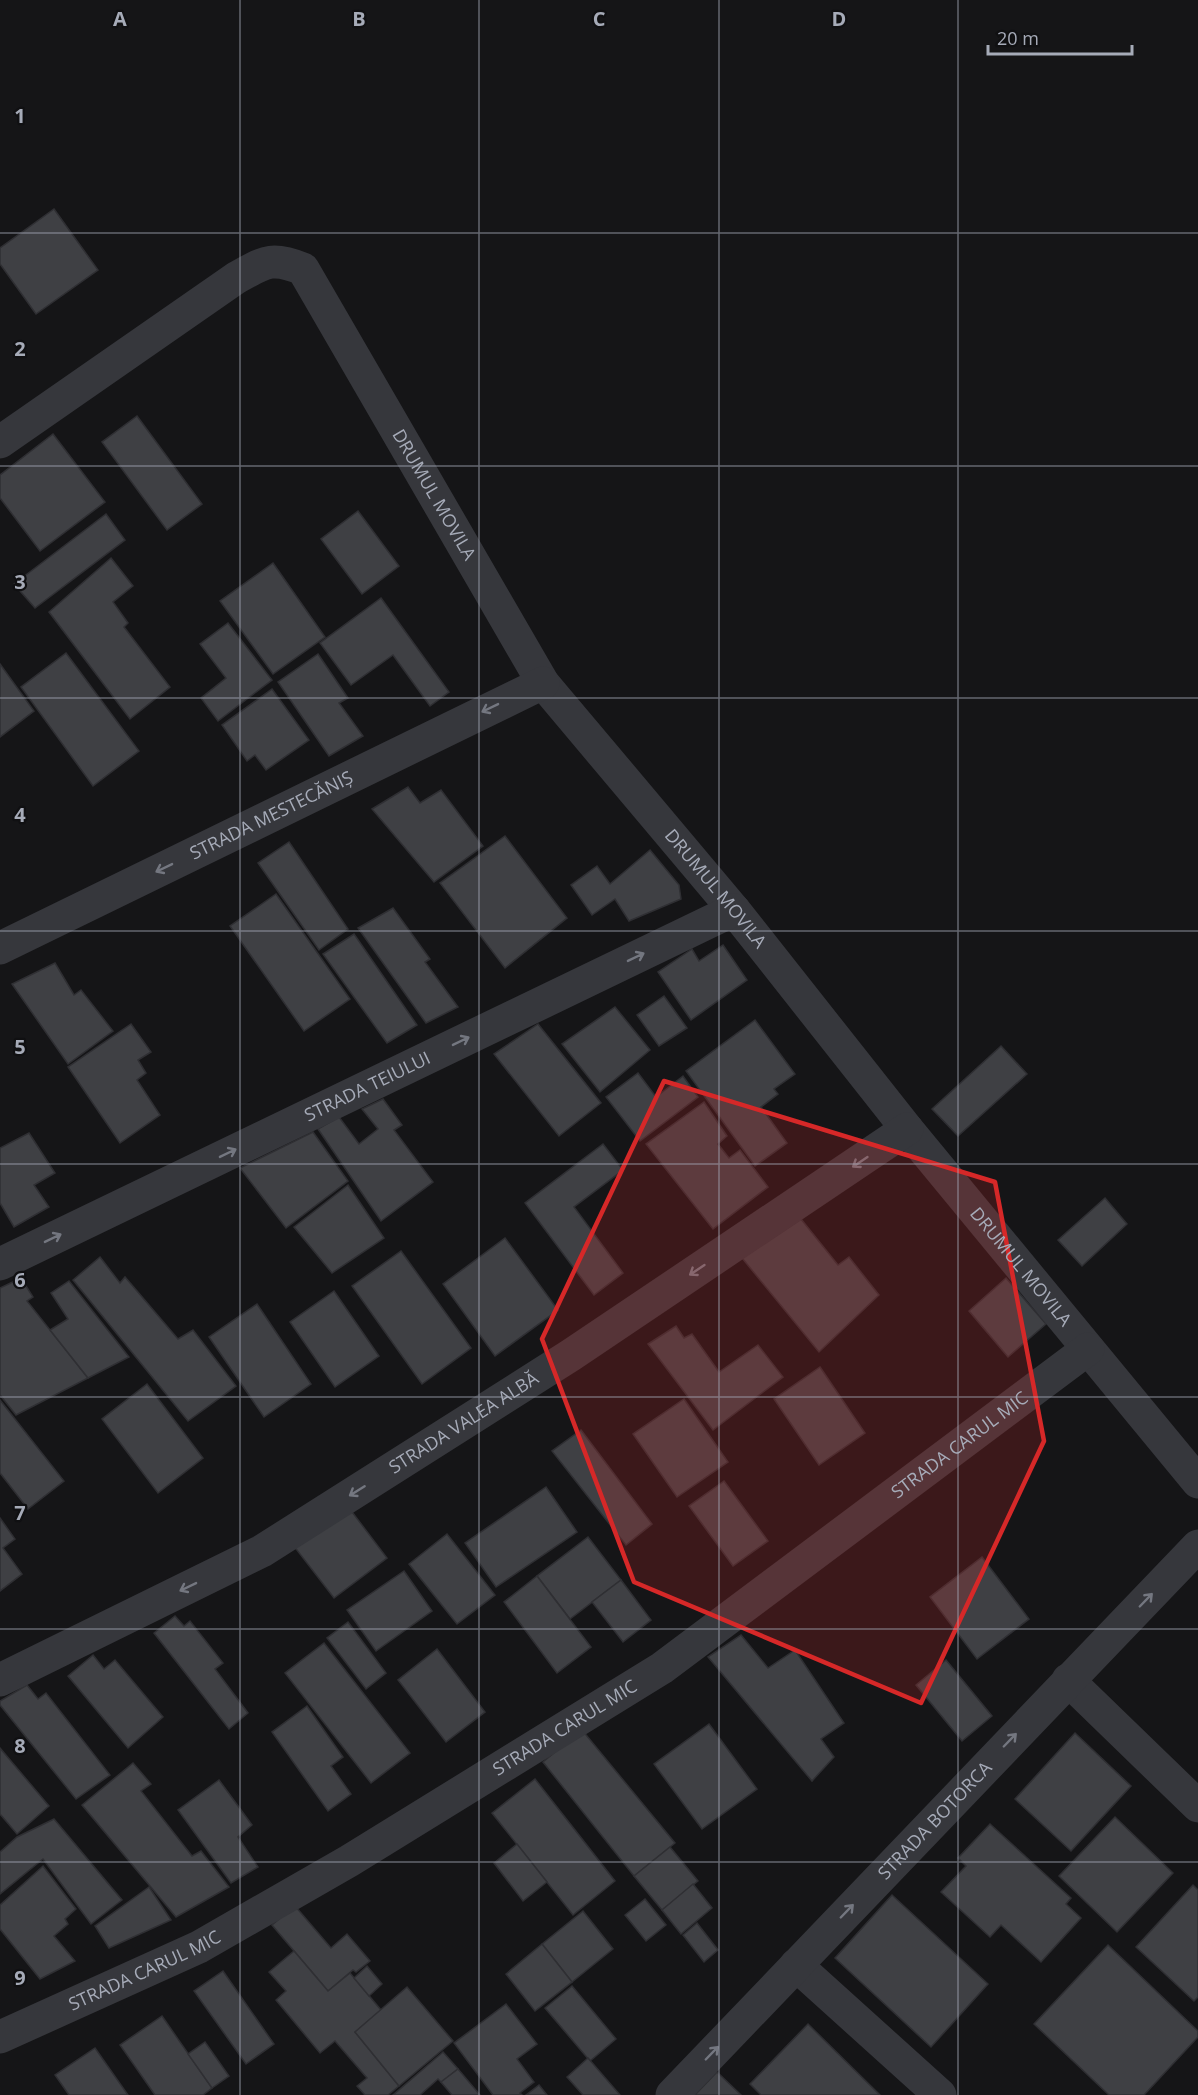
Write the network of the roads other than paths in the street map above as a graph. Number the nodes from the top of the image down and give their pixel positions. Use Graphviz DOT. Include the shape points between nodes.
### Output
graph roads {
  1 [pos="0,442"];
  2 [pos="543,682"];
  3 [pos="734,910"];
  4 [pos="0,948"];
  5 [pos="907,1129"];
  6 [pos="0,1264"];
  7 [pos="1088,1349"];
  8 [pos="1198,1482"];
  9 [pos="1198,1546"];
  10 [pos="0,1680"];
  11 [pos="1068,1680"];
  12 [pos="1198,1806"];
  13 [pos="796,1965"];
  14 [pos="0,2037"];
  15 [pos="672,2095"];
  16 [pos="939,2095"];
  1 -- 2 [label="street, DRUMUL MOVILA" via="236,278 266,262 285,262 303,269"];
  2 -- 3 [label="street, DRUMUL MOVILA"];
  2 -- 4 [label="street, STRADA MESTECĂNIȘ, one-way"];
  3 -- 5 [label="street, DRUMUL MOVILA"];
  6 -- 3 [label="street, STRADA TEIULUI, one-way"];
  5 -- 7 [label="street, DRUMUL MOVILA"];
  5 -- 10 [label="street, STRADA VALEA ALBĂ, one-way" via="571,1355 262,1551"];
  7 -- 8 [label="street, DRUMUL MOVILA"];
  7 -- 14 [label="street, STRADA CARUL MIC" via="662,1668 349,1861 199,1947"];
  11 -- 9 [label="street, STRADA BOTORCA, one-way"];
  11 -- 12 [label="street"];
  13 -- 11 [label="street, STRADA BOTORCA, one-way"];
  15 -- 13 [label="street, STRADA BOTORCA, one-way"];
  13 -- 16 [label="street"];
}
